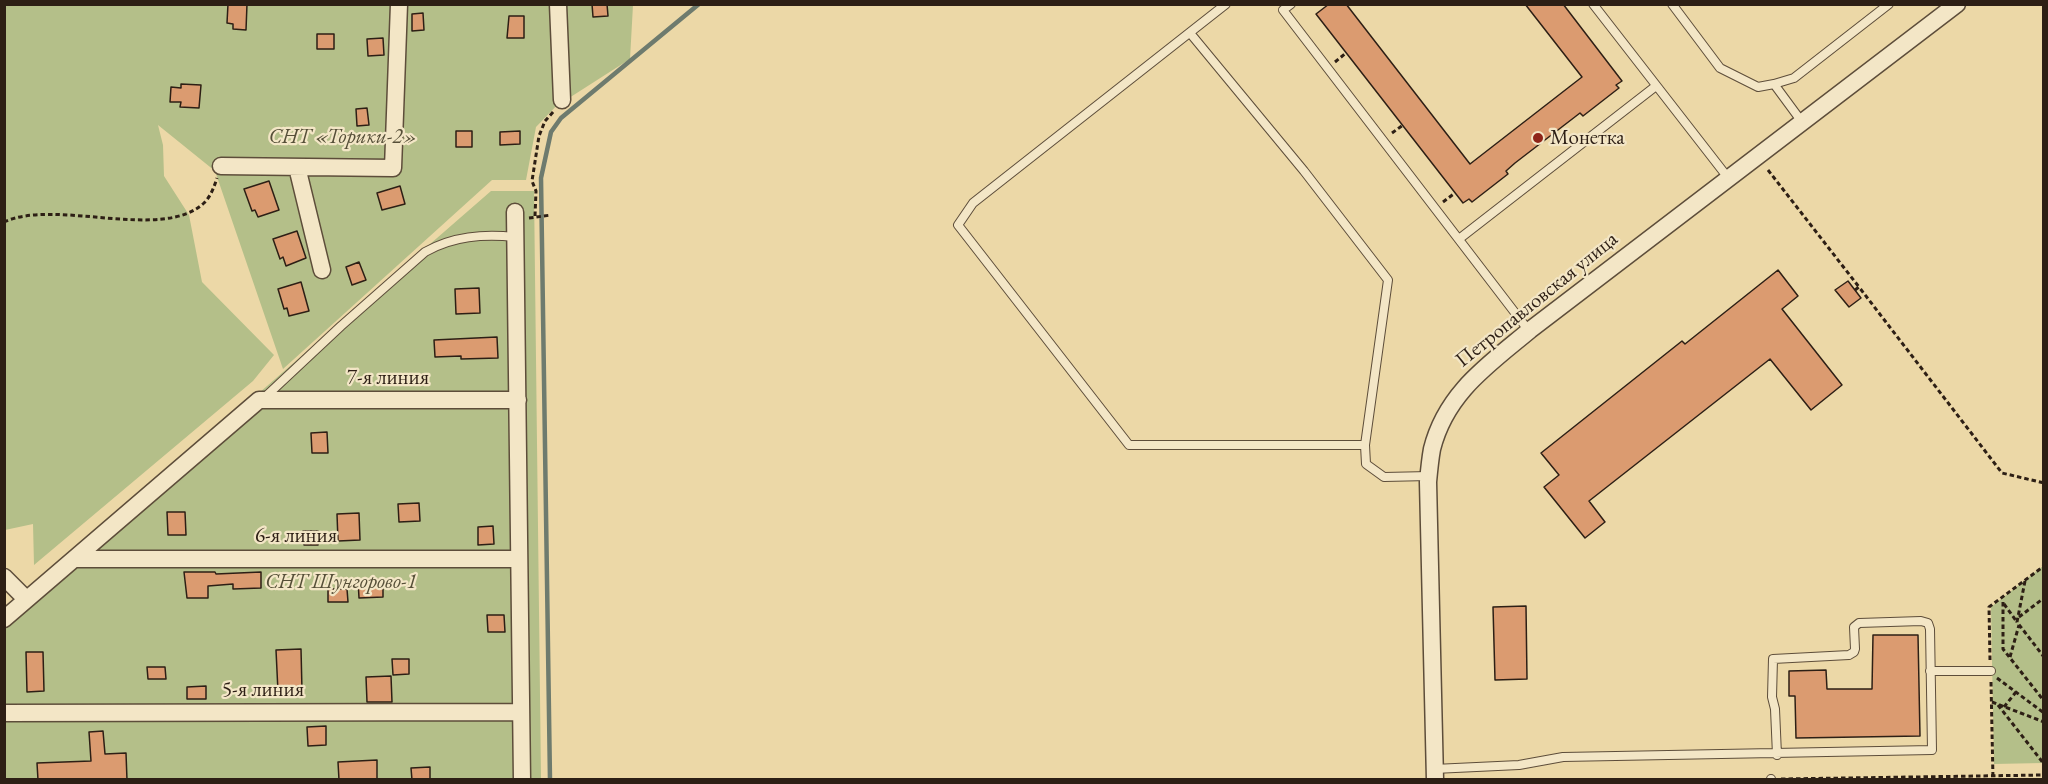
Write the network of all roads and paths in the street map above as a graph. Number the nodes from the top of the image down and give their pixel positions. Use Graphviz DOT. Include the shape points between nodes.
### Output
graph roads {
  1 [pos="399,4"];
  2 [pos="558,4"];
  3 [pos="1227,4"];
  4 [pos="1291,4"];
  5 [pos="1593,4"];
  6 [pos="1672,4"];
  7 [pos="1889,4"];
  8 [pos="1957,4"];
  9 [pos="1190,33"];
  10 [pos="1346,53"];
  11 [pos="1334,63"];
  12 [pos="1774,84"];
  13 [pos="1656,86"];
  14 [pos="562,105"];
  15 [pos="1802,122"];
  16 [pos="1402,125"];
  17 [pos="1390,135"];
  18 [pos="221,166"];
  19 [pos="297,167"];
  20 [pos="1768,170"];
  21 [pos="1729,179"];
  22 [pos="1455,193"];
  23 [pos="1443,202"];
  24 [pos="515,212"];
  25 [pos="551,215"];
  26 [pos="4,222"];
  27 [pos="515,237"];
  28 [pos="1459,240"];
  29 [pos="321,270"];
  30 [pos="1529,331"];
  31 [pos="260,400"];
  32 [pos="518,400"];
  33 [pos="1365,445"];
  34 [pos="1429,476"];
  35 [pos="2043,483"];
  36 [pos="74,559"];
  37 [pos="519,559"];
  38 [pos="4,577"];
  39 [pos="2025,580"];
  40 [pos="2043,598"];
  41 [pos="26,599"];
  42 [pos="4,619"];
  43 [pos="2018,622"];
  44 [pos="2010,657"];
  45 [pos="2043,657"];
  46 [pos="1930,671"];
  47 [pos="1991,672"];
  48 [pos="2016,692"];
  49 [pos="2043,701"];
  50 [pos="1991,702"];
  51 [pos="1998,705"];
  52 [pos="2004,706"];
  53 [pos="521,712"];
  54 [pos="4,713"];
  55 [pos="2043,713"];
  56 [pos="2043,722"];
  57 [pos="1777,755"];
  58 [pos="2043,764"];
  59 [pos="1434,774"];
  60 [pos="2043,775"];
  61 [pos="1993,778"];
  62 [pos="1772,779"];
  63 [pos="1784,779"];
  64 [pos="1852,779"];
  65 [pos="1927,779"];
  66 [pos="522,780"];
  1 -- 19 [label="street" via="393,168"];
  2 -- 14 [label="street"];
  3 -- 9 [label="lane"];
  4 -- 28 [label="lane" via="1283,10"];
  5 -- 13 [label="lane"];
  6 -- 12 [label="lane" via="1720,68 1758,87"];
  7 -- 12 [label="lane" via="1794,78"];
  8 -- 15 [label="street, Петропавловская улица"];
  9 -- 33 [label="lane" via="1388,280"];
  9 -- 33 [label="lane" via="972,204 958,225 1129,445"];
  10 -- 11 [label="path"];
  12 -- 15 [label="lane"];
  13 -- 21 [label="lane"];
  13 -- 28 [label="lane"];
  14 -- 25 [label="path" via="545,121 539,136 532,181 536,191 535,216"];
  15 -- 21 [label="street, Петропавловская улица"];
  16 -- 17 [label="path"];
  18 -- 19 [label="street"];
  18 -- 26 [label="path" via="212,194 203,204 170,218 36,214"];
  19 -- 29 [label="street"];
  20 -- 35 [label="path" via="2002,473"];
  21 -- 30 [label="street, Петропавловская улица"];
  22 -- 23 [label="path"];
  24 -- 27 [label="street"];
  27 -- 31 [label="lane" via="456,239 425,252"];
  27 -- 32 [label="street"];
  28 -- 30 [label="lane"];
  30 -- 34 [label="street, Петропавловская улица" via="1460,392 1432,448"];
  31 -- 32 [label="street, 7-я линия"];
  31 -- 36 [label="street"];
  32 -- 37 [label="street"];
  33 -- 34 [label="lane" via="1366,464 1384,477"];
  34 -- 59 [label="street, Петропавловская улица"];
  36 -- 37 [label="street, 6-я линия"];
  36 -- 41 [label="street"];
  37 -- 53 [label="street"];
  38 -- 41 [label="street"];
  39 -- 43 [label="path"];
  40 -- 43 [label="path"];
  41 -- 42 [label="street"];
  43 -- 44 [label="path"];
  43 -- 44 [label="path" via="2001,601 2003,649"];
  43 -- 45 [label="path"];
  44 -- 49 [label="path"];
  46 -- 47 [label="lane"];
  46 -- 57 [label="lane" via="1932,750"];
  46 -- 57 [label="lane" via="1930,629 1928,623 1921,621 1859,622 1854,627 1855,649 1849,655 1773,659"];
  47 -- 48 [label="path"];
  48 -- 52 [label="path"];
  48 -- 55 [label="path"];
  50 -- 51 [label="path"];
  51 -- 52 [label="path"];
  51 -- 58 [label="path"];
  52 -- 56 [label="path"];
  53 -- 54 [label="street, 5-я линия"];
  53 -- 66 [label="street"];
  57 -- 59 [label="lane" via="1563,757"];
  60 -- 61 [label="path"];
  61 -- 65 [label="path"];
  62 -- 63 [label="path"];
  63 -- 64 [label="path"];
  64 -- 65 [label="path"];
}
